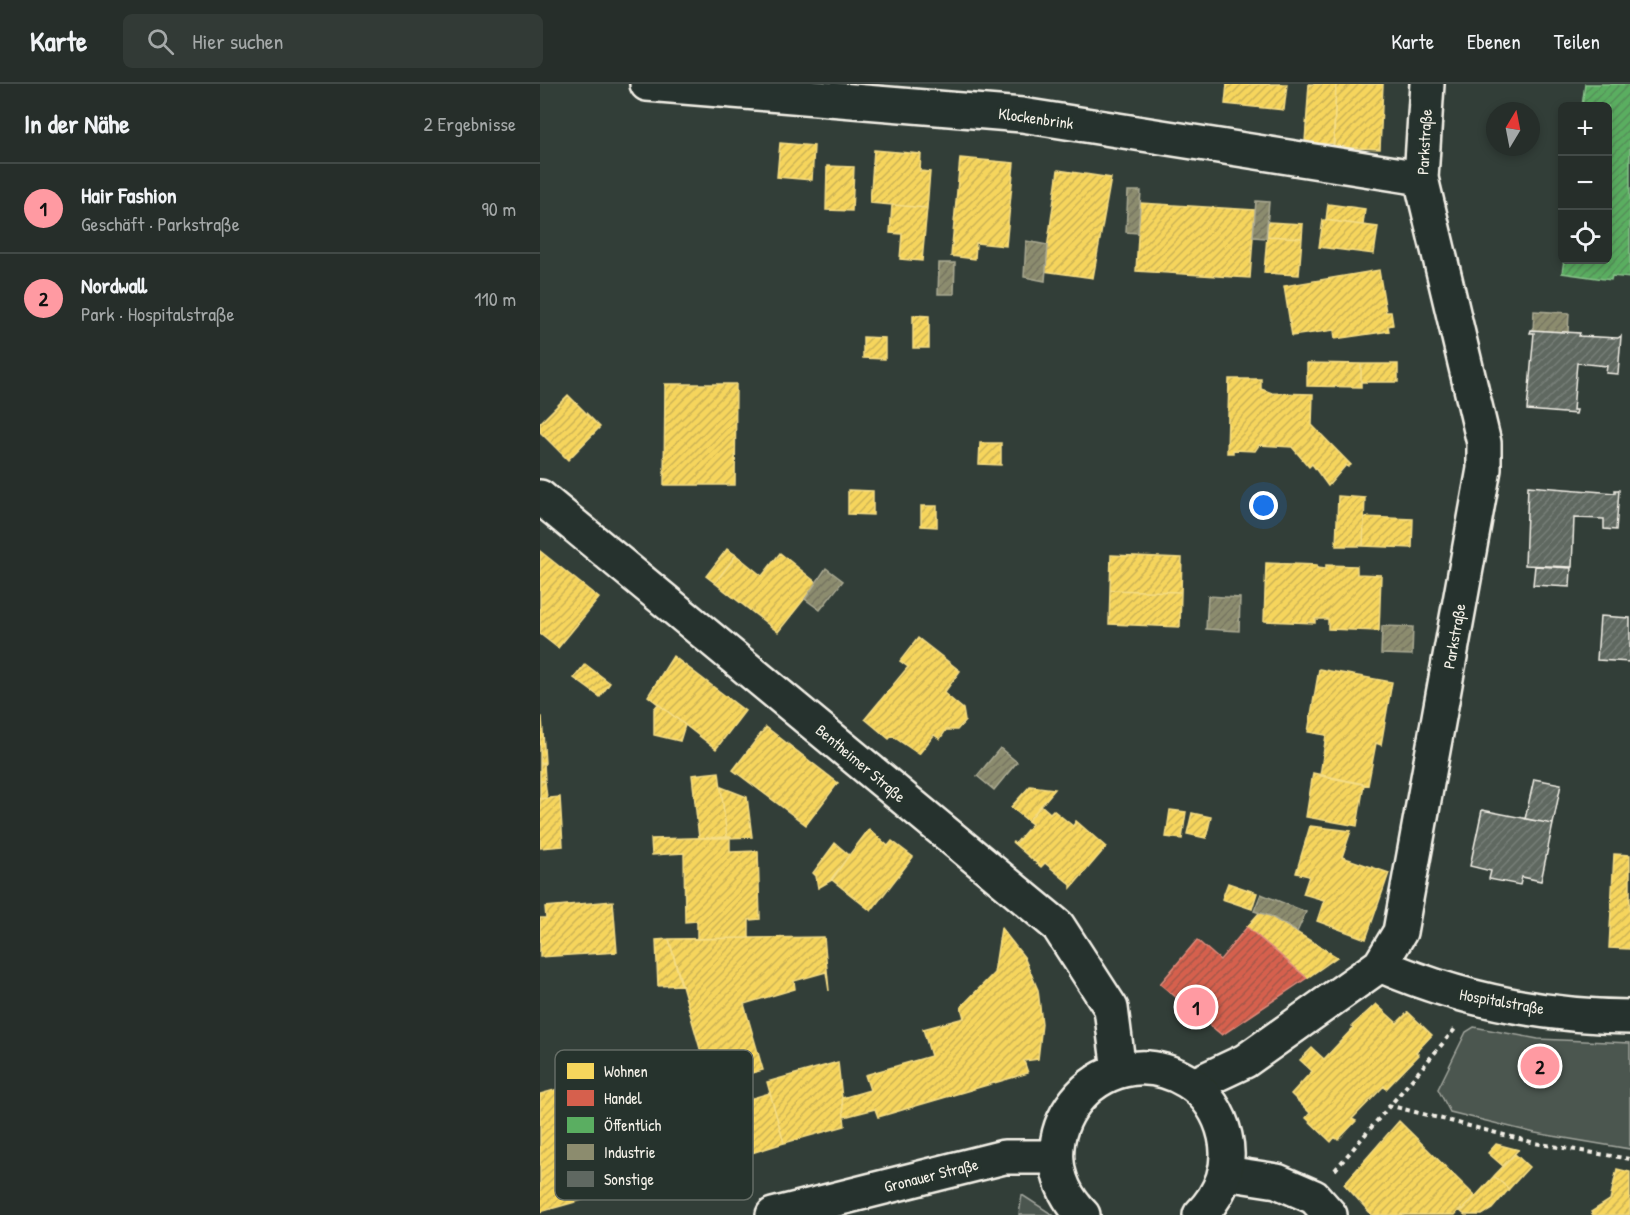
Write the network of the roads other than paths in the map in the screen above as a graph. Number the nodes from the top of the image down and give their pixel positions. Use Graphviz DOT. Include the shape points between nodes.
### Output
graph roads {
  1 [pos="647,84"];
  2 [pos="1427,84"];
  3 [pos="746,88"];
  4 [pos="1421,178"];
  5 [pos="540,497"];
  6 [pos="1380,965"];
  7 [pos="1630,1017"];
  8 [pos="1119,1071"];
  9 [pos="1194,1085"];
  10 [pos="1056,1157"];
  11 [pos="1226,1173"];
  12 [pos="1322,1206"];
  13 [pos="773,1215"];
  14 [pos="1083,1215"];
  15 [pos="1200,1215"];
  1 -- 3 [label="street, Klockenbrink"];
  2 -- 4 [label="street, Parkstraße"];
  3 -- 4 [label="street, Klockenbrink" via="1022,115"];
  4 -- 6 [label="street, Parkstraße" via="1484,443 1484,469 1400,932"];
  5 -- 8 [label="street, Bentheimer Straße" via="1058,926 1111,1008"];
  6 -- 7 [label="street, Hospitalstraße" via="1480,1001"];
  6 -- 9 [label="street, Parkstraße" via="1245,1061"];
  8 -- 9 [label="street" via="1158,1069"];
  8 -- 10 [label="street" via="1093,1083 1072,1103 1059,1128"];
  9 -- 11 [label="street" via="1211,1102 1223,1124 1228,1149"];
  10 -- 13 [label="street, Gronauer Straße" via="1004,1157"];
  10 -- 14 [label="street" via="1060,1182"];
  11 -- 12 [label="street" via="1277,1181"];
  11 -- 15 [label="street" via="1213,1202"];
}
